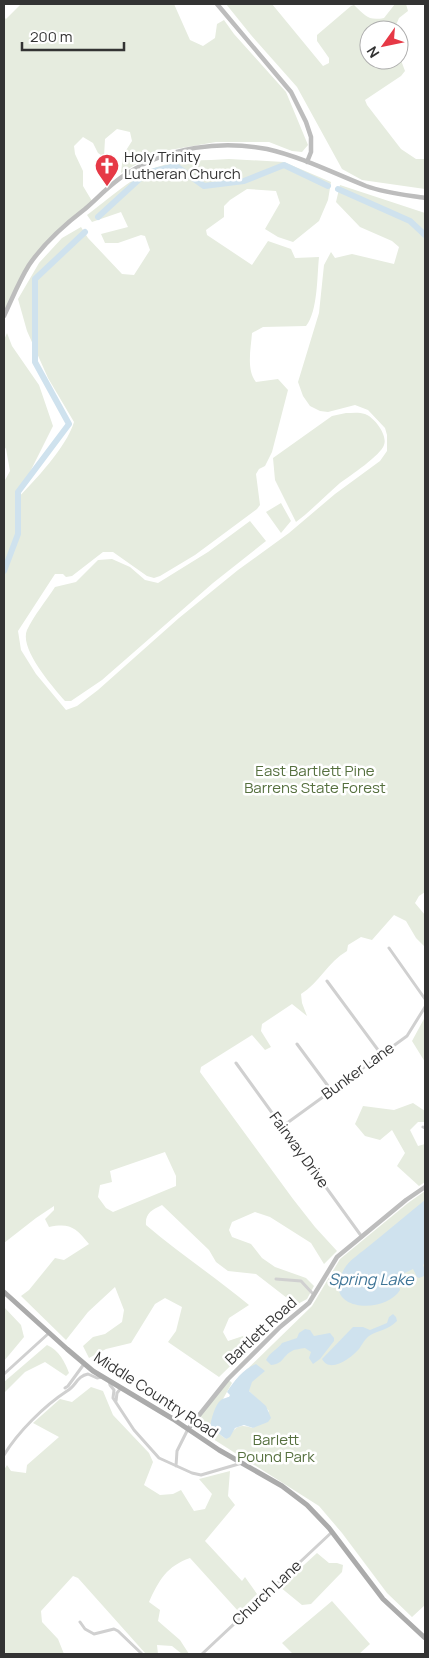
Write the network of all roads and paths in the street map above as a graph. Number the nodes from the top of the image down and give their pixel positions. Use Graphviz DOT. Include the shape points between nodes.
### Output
graph roads {
  1 [pos="217,4"];
  2 [pos="307,162"];
  3 [pos="425,198"];
  4 [pos="4,316"];
  5 [pos="389,948"];
  6 [pos="327,981"];
  7 [pos="425,999"];
  8 [pos="425,1008"];
  9 [pos="297,1044"];
  10 [pos="381,1054"];
  11 [pos="236,1063"];
  12 [pos="330,1090"];
  13 [pos="283,1126"];
  14 [pos="425,1186"];
  15 [pos="362,1237"];
  16 [pos="276,1279"];
  17 [pos="4,1292"];
  18 [pos="314,1296"];
  19 [pos="49,1333"];
  20 [pos="84,1364"];
  21 [pos="4,1374"];
  22 [pos="103,1377"];
  23 [pos="109,1381"];
  24 [pos="120,1388"];
  25 [pos="62,1394"];
  26 [pos="116,1402"];
  27 [pos="188,1429"];
  28 [pos="4,1455"];
  29 [pos="242,1463"];
  30 [pos="176,1466"];
  31 [pos="332,1532"];
  32 [pos="80,1622"];
  33 [pos="425,1638"];
  34 [pos="142,1654"];
  35 [pos="202,1654"];
  1 -- 2 [label="main road" via="291,92 311,137"];
  2 -- 3 [label="main road" via="367,186"];
  2 -- 4 [label="main road" via="262,149 217,145 180,150 136,168 108,188 41,248 28,266"];
  5 -- 7 [label="street"];
  6 -- 10 [label="street"];
  8 -- 10 [label="street, Bunker Lane" via="407,1036"];
  9 -- 12 [label="street"];
  10 -- 12 [label="street, Bunker Lane"];
  11 -- 13 [label="street, Fairway Drive"];
  12 -- 13 [label="street, Bunker Lane"];
  13 -- 15 [label="street, Fairway Drive"];
  14 -- 15 [label="main road, Bartlett Road"];
  15 -- 18 [label="main road, Bartlett Road" via="337,1257"];
  16 -- 18 [label="street" via="300,1281"];
  17 -- 19 [label="main road, Middle Country Road"];
  18 -- 27 [label="main road, Bartlett Road" via="228,1379"];
  19 -- 20 [label="main road, Middle Country Road"];
  19 -- 21 [label="street"];
  20 -- 22 [label="main road, Middle Country Road"];
  20 -- 25 [label="street"];
  22 -- 23 [label="main road, Middle Country Road"];
  22 -- 25 [label="street" via="84,1375"];
  23 -- 24 [label="main road, Middle Country Road"];
  23 -- 26 [label="street"];
  24 -- 26 [label="street"];
  24 -- 27 [label="main road, Middle Country Road"];
  25 -- 28 [label="street" via="12,1442"];
  26 -- 30 [label="street" via="151,1451"];
  27 -- 29 [label="main road, Middle Country Road"];
  27 -- 30 [label="street, Bartlett Road" via="177,1451"];
  29 -- 30 [label="street" via="201,1475"];
  29 -- 31 [label="main road, Middle Country Road" via="299,1499"];
  31 -- 33 [label="main road, Middle Country Road" via="372,1587"];
  31 -- 35 [label="street, Church Lane"];
  32 -- 34 [label="street" via="94,1634 118,1630"];
}
